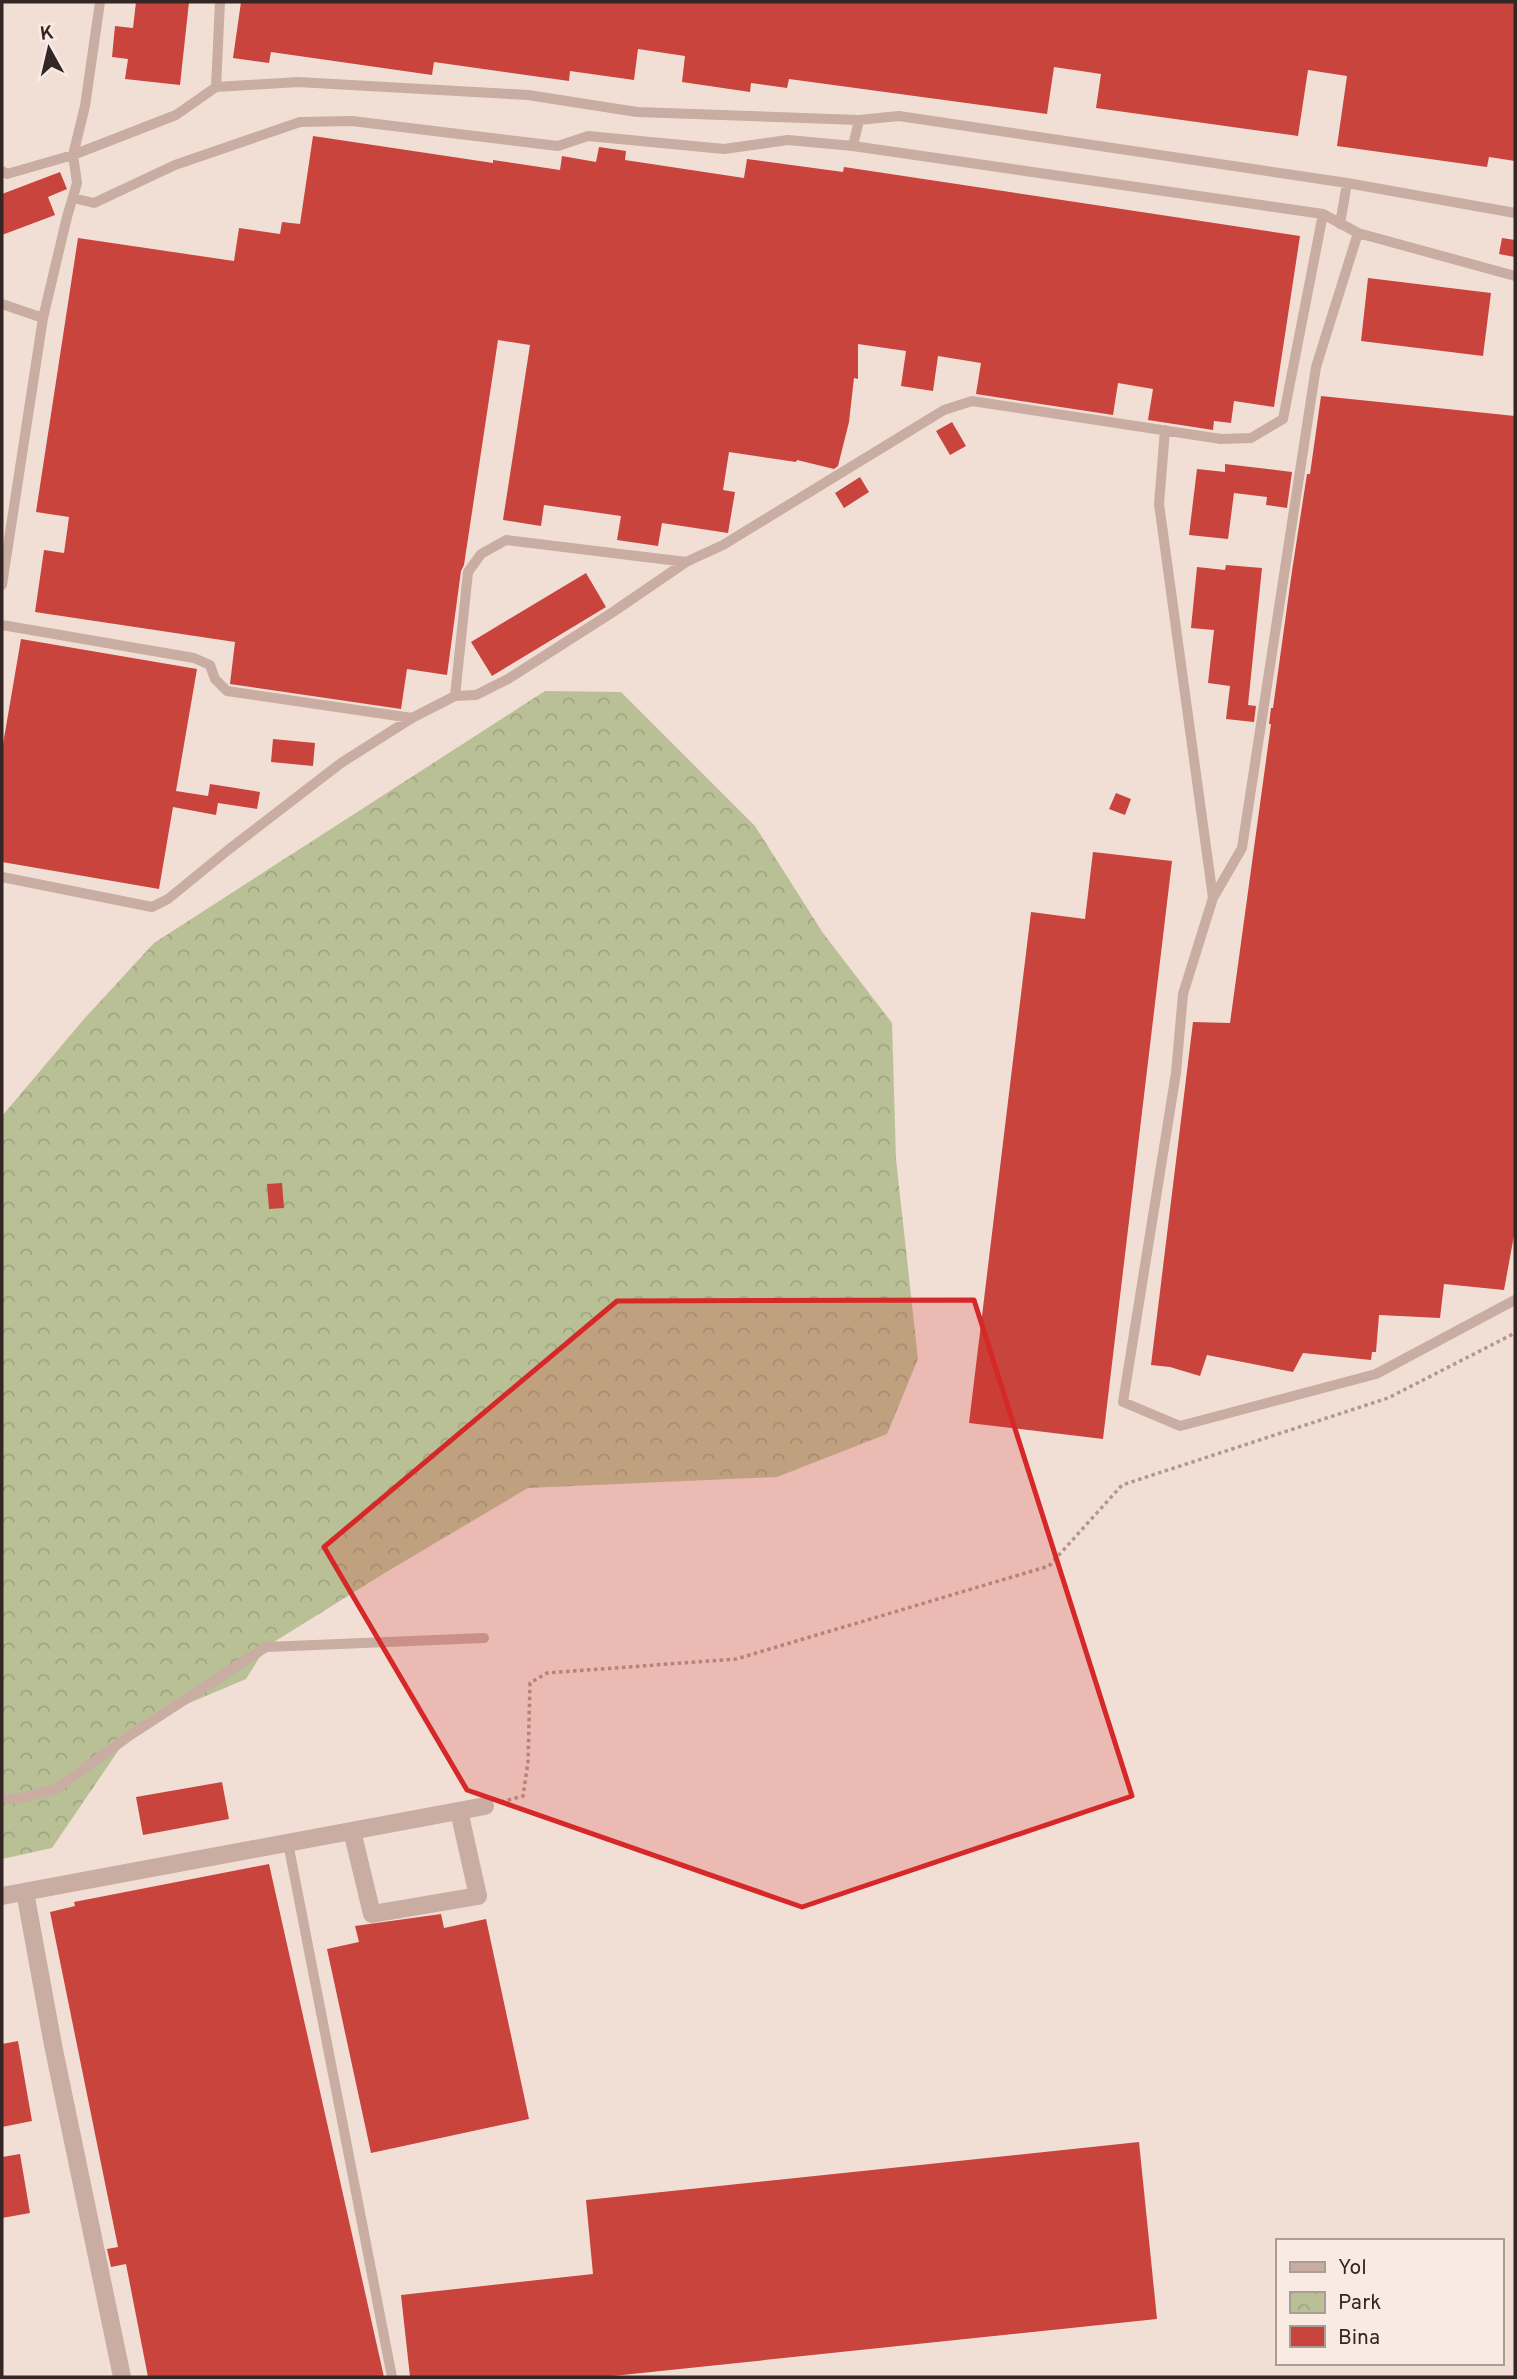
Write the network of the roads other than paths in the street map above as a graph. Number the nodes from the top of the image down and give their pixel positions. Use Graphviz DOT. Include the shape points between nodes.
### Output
graph roads {
  1 [pos="100,2"];
  2 [pos="220,2"];
  3 [pos="216,87"];
  4 [pos="859,120"];
  5 [pos="853,146"];
  6 [pos="73,155"];
  7 [pos="2,171"];
  8 [pos="1347,183"];
  9 [pos="73,198"];
  10 [pos="1515,213"];
  11 [pos="1323,214"];
  12 [pos="1340,224"];
  13 [pos="1358,233"];
  14 [pos="1515,276"];
  15 [pos="2,304"];
  16 [pos="43,318"];
  17 [pos="1165,430"];
  18 [pos="686,562"];
  19 [pos="2,585"];
  20 [pos="2,625"];
  21 [pos="455,696"];
  22 [pos="412,718"];
  23 [pos="2,877"];
  24 [pos="1213,898"];
  25 [pos="1515,1300"];
  26 [pos="484,1638"];
  27 [pos="2,1799"];
  28 [pos="485,1806"];
  29 [pos="459,1811"];
  30 [pos="352,1831"];
  31 [pos="288,1843"];
  32 [pos="25,1892"];
  33 [pos="2,1896"];
  34 [pos="122,2377"];
  35 [pos="392,2377"];
  1 -- 6 [label="lane"];
  2 -- 3 [label="lane"];
  3 -- 4 [label="lane" via="299,82 528,95 637,112"];
  3 -- 6 [label="lane" via="176,115"];
  4 -- 5 [label="lane"];
  4 -- 8 [label="lane" via="899,116"];
  5 -- 9 [label="lane" via="788,140 724,149 588,136 558,146 352,121 300,122 175,165 94,203"];
  5 -- 11 [label="lane"];
  6 -- 7 [label="lane" via="8,174"];
  6 -- 9 [label="lane" via="77,183"];
  8 -- 10 [label="lane"];
  8 -- 12 [label="lane"];
  9 -- 16 [label="lane"];
  11 -- 12 [label="lane"];
  11 -- 17 [label="lane" via="1283,419 1251,438 1221,439"];
  12 -- 13 [label="lane"];
  13 -- 14 [label="lane"];
  13 -- 24 [label="lane" via="1317,367 1242,848"];
  15 -- 16 [label="lane"];
  16 -- 19 [label="lane"];
  17 -- 18 [label="lane" via="972,401 944,410 723,545"];
  17 -- 24 [label="lane" via="1159,504"];
  18 -- 21 [label="lane" via="508,679 476,695"];
  18 -- 21 [label="lane" via="506,540 481,554 468,572"];
  20 -- 22 [label="lane" via="194,658 210,665 227,691"];
  21 -- 22 [label="lane"];
  22 -- 23 [label="lane" via="341,763 152,907"];
  24 -- 25 [label="lane" via="1183,994 1176,1073 1123,1402 1180,1426 1376,1374"];
  26 -- 27 [label="lane" via="266,1647 56,1789"];
  28 -- 29 [label="street"];
  29 -- 30 [label="street"];
  29 -- 30 [label="street" via="478,1896 372,1914"];
  30 -- 31 [label="street"];
  31 -- 32 [label="street"];
  31 -- 35 [label="lane"];
  32 -- 33 [label="street"];
  32 -- 34 [label="street" via="52,2045"];
}
